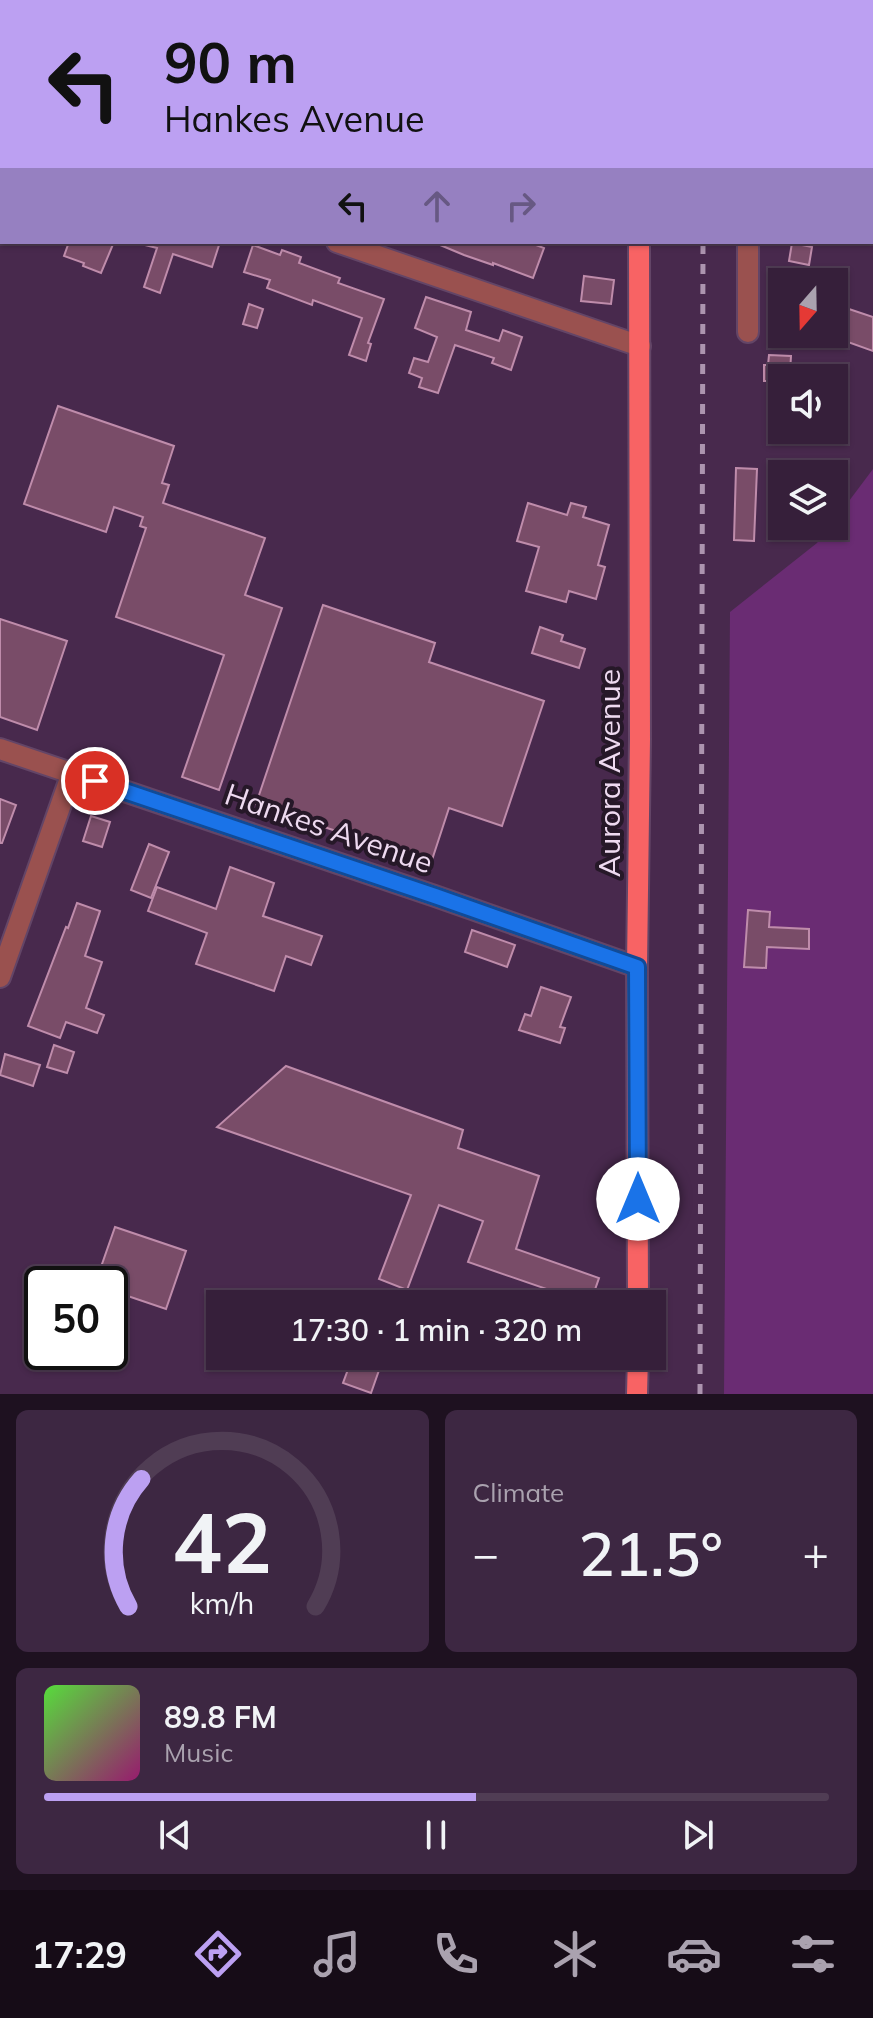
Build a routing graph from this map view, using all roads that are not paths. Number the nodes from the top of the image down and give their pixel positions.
1 (343, 244) edge
2 (639, 244) edge
3 (748, 244) edge
4 (748, 332) dead end
5 (640, 346) junction
6 (0, 749) edge
7 (72, 773) junction
8 (637, 967) junction
9 (0, 977) edge
10 (638, 1290) edge
11 (638, 1370) edge
12 (637, 1394) edge

1 - 5 street
2 - 5 main road, Aurora Avenue
3 - 4 street
5 - 8 main road, Aurora Avenue
6 - 7 street, Hankes Avenue
7 - 8 street, Hankes Avenue
7 - 9 street
8 - 10 main road, Aurora Avenue
11 - 12 main road

